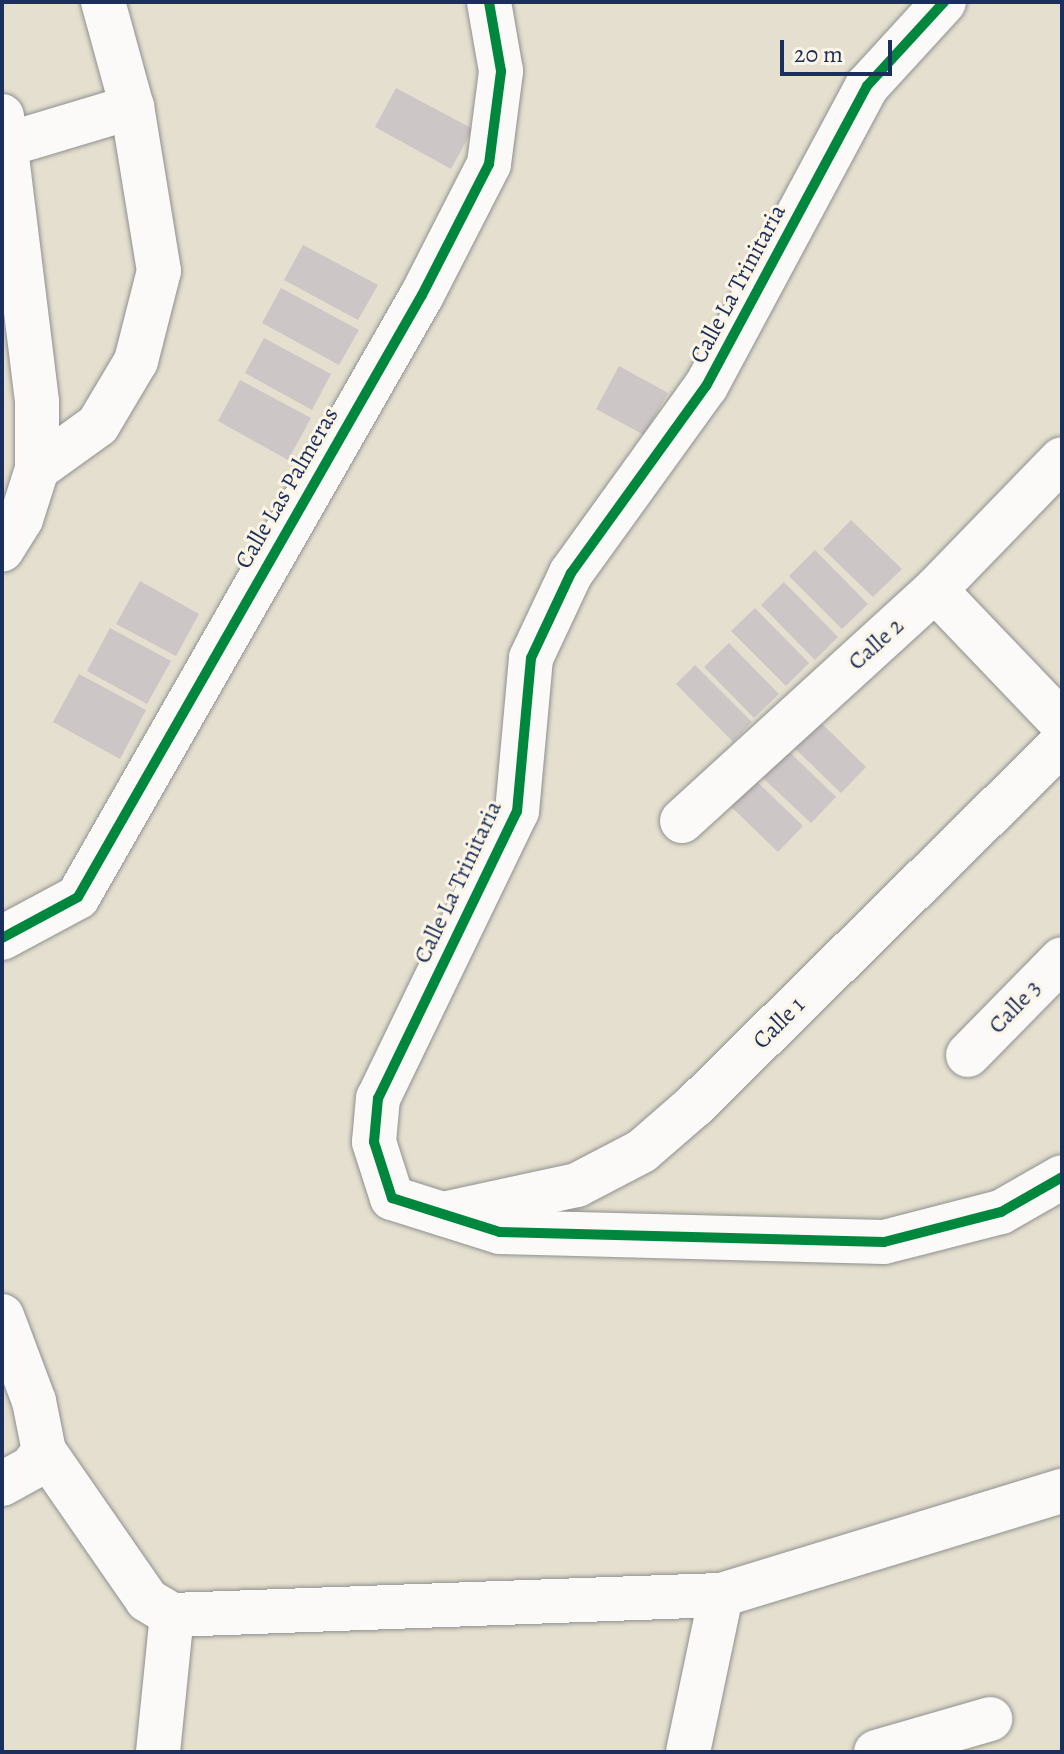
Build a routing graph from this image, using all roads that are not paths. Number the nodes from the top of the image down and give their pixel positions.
1 (103, 2) edge
2 (489, 2) edge
3 (944, 2) edge
4 (132, 107) junction
5 (4, 135) edge
6 (14, 318) edge
7 (1062, 459) edge
8 (37, 469) junction
9 (2, 550) edge
10 (935, 590) junction
11 (1062, 723) edge
12 (1062, 743) edge
13 (682, 821) dead end
14 (2, 938) edge
15 (1062, 959) edge
16 (968, 1055) dead end
17 (1062, 1177) edge
18 (443, 1214) junction
19 (2, 1316) edge
20 (44, 1451) junction
21 (2, 1484) edge
22 (1062, 1491) edge
23 (721, 1595) junction
24 (172, 1615) junction
25 (990, 1719) dead end
26 (158, 1752) edge
27 (688, 1752) edge
28 (876, 1752) edge

1 - 4 street
2 - 14 street, Calle Las Palmeras
3 - 18 street, Calle La Trinitaria
4 - 5 street
4 - 8 street
5 - 6 street
6 - 8 street
7 - 10 street, Calle 2
8 - 9 street
10 - 11 street
10 - 13 street, Calle 2
12 - 18 street, Calle 1
15 - 16 street, Calle 3
17 - 18 street, Calle La Trinitaria
19 - 20 street
20 - 21 street
20 - 24 street
22 - 23 street
23 - 24 street
23 - 27 street
24 - 26 street
25 - 28 street

